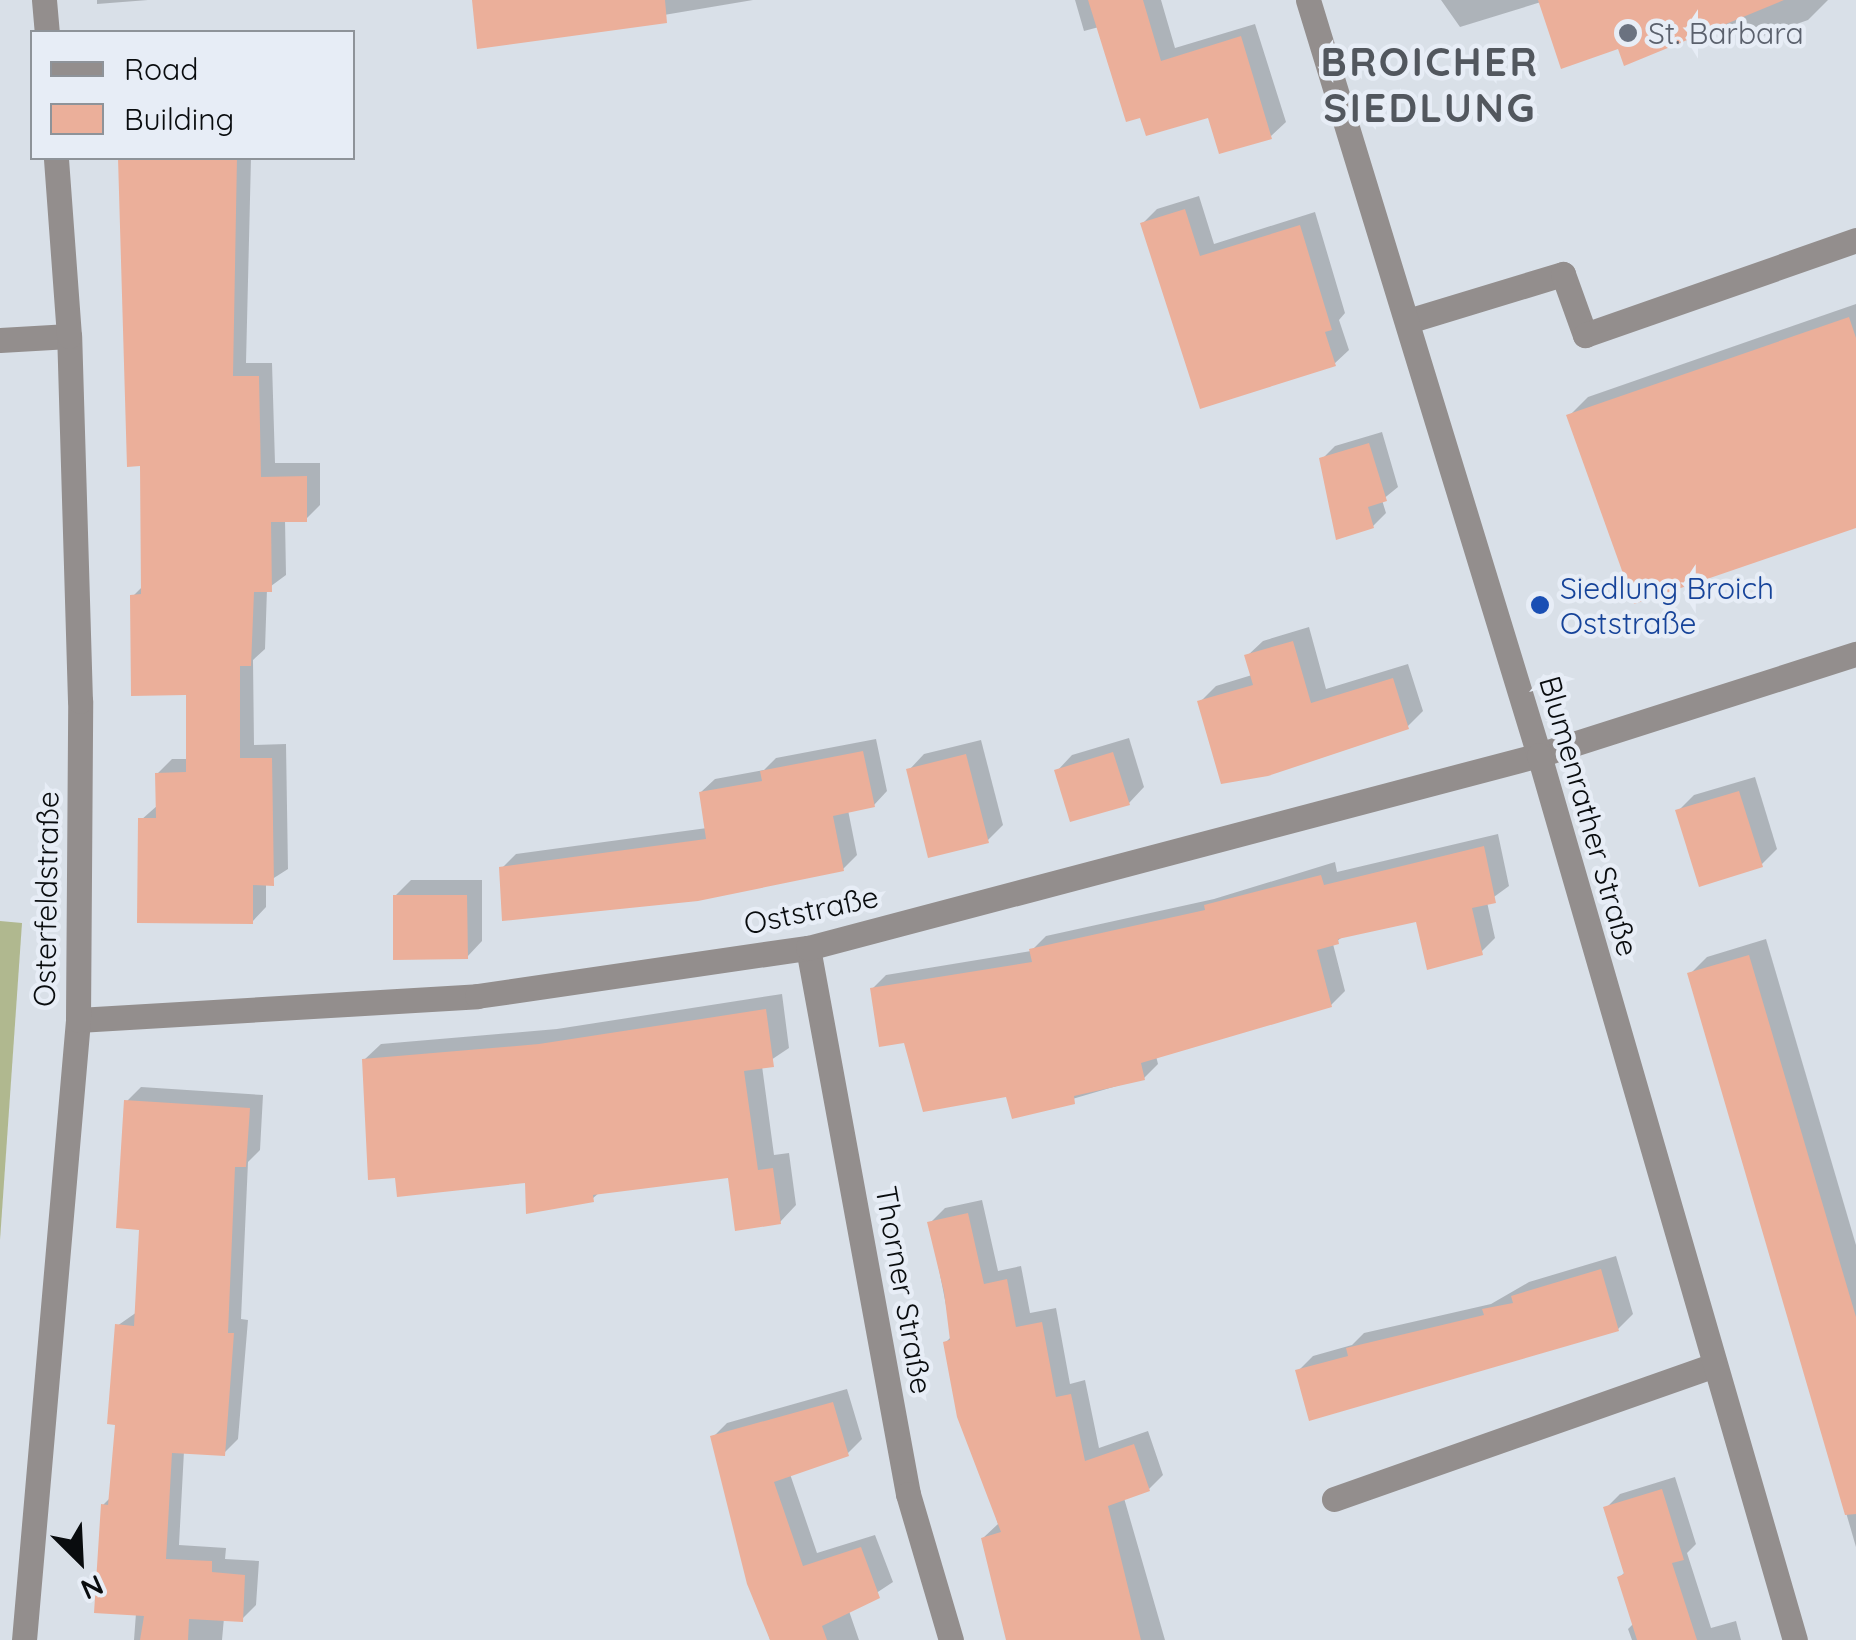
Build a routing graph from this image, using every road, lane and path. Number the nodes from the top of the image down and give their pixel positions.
1 (44, 0) edge
2 (1308, 0) edge
3 (46, 30) edge
4 (56, 160) edge
5 (1856, 240) edge
6 (1408, 322) junction
7 (70, 336) junction
8 (0, 340) edge
9 (1856, 654) edge
10 (1539, 755) junction
11 (808, 948) junction
12 (78, 1020) junction
13 (1714, 1366) junction
14 (1334, 1499) dead end
15 (24, 1640) edge
16 (951, 1640) edge
17 (1795, 1640) edge

1 - 3 street
2 - 6 street, Blumenrather Straße
4 - 7 street, Osterfeldstraße
5 - 6 street
6 - 10 street, Blumenrather Straße
7 - 8 street
7 - 12 street, Osterfeldstraße
9 - 10 street, Oststraße
10 - 11 street, Oststraße
10 - 13 street, Blumenrather Straße
11 - 12 street, Oststraße
11 - 16 street, Thorner Straße
12 - 15 street, Osterfeldstraße
13 - 14 street
13 - 17 street, Blumenrather Straße

